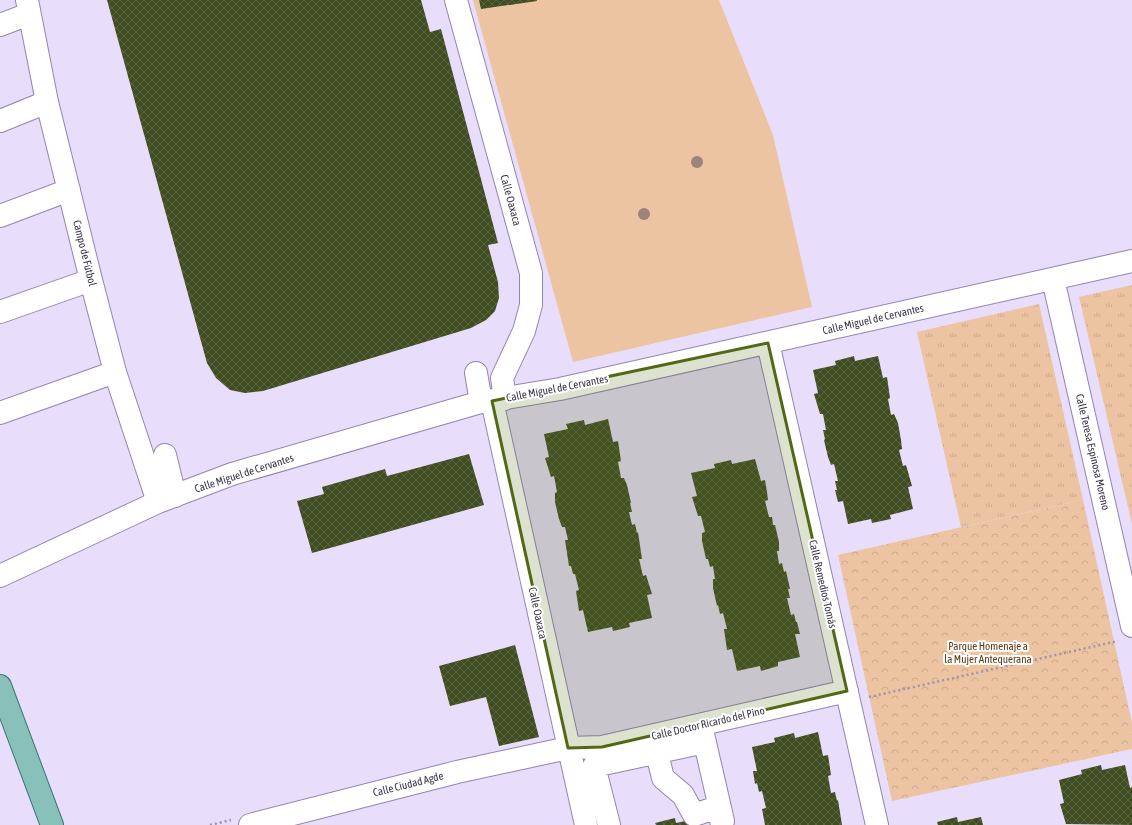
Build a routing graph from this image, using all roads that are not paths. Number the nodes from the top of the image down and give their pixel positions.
1 (456, 0) edge
2 (28, 7) edge
3 (0, 25) edge
4 (47, 102) junction
5 (0, 120) edge
6 (69, 190) junction
7 (0, 216) edge
8 (1132, 261) edge
9 (1053, 279) junction
10 (91, 280) junction
11 (0, 312) edge
12 (768, 343) junction
13 (115, 372) junction
14 (476, 373) dead end
15 (492, 401) junction
16 (0, 413) edge
17 (165, 455) dead end
18 (166, 499) junction
19 (0, 576) edge
20 (1132, 626) edge
21 (0, 686) edge
22 (847, 690) junction
23 (568, 748) junction
24 (656, 749) junction
25 (52, 825) edge
26 (250, 825) edge
27 (586, 825) edge
28 (609, 825) edge
29 (723, 825) edge
30 (877, 825) edge

1 - 15 street, Calle Oaxaca
2 - 3 street
2 - 4 street, Campo de Fútbol
4 - 5 street
4 - 6 street, Campo de Fútbol
6 - 7 street
6 - 10 street, Campo de Fútbol
8 - 9 street, Calle Miguel de Cervantes
9 - 12 street, Calle Miguel de Cervantes
9 - 20 street, Calle Teresa Espinosa Moreno
10 - 11 street
10 - 13 street, Campo de Fútbol
12 - 15 street, Calle Miguel de Cervantes
12 - 22 street, Calle Remedios Tomás
13 - 16 street
13 - 18 street, Campo de Fútbol
14 - 15 street
15 - 18 street, Calle Miguel de Cervantes
15 - 23 street, Calle Oaxaca
17 - 18 street
18 - 19 street, Calle Miguel de Cervantes
21 - 25 main road
22 - 23 street, Calle Doctor Ricardo del Pino
22 - 30 street, Calle Remedios Tomás
23 - 26 street, Calle Ciudad Agde
23 - 27 street, Calle Oaxaca
24 - 28 street
24 - 29 street
24 - 29 street

